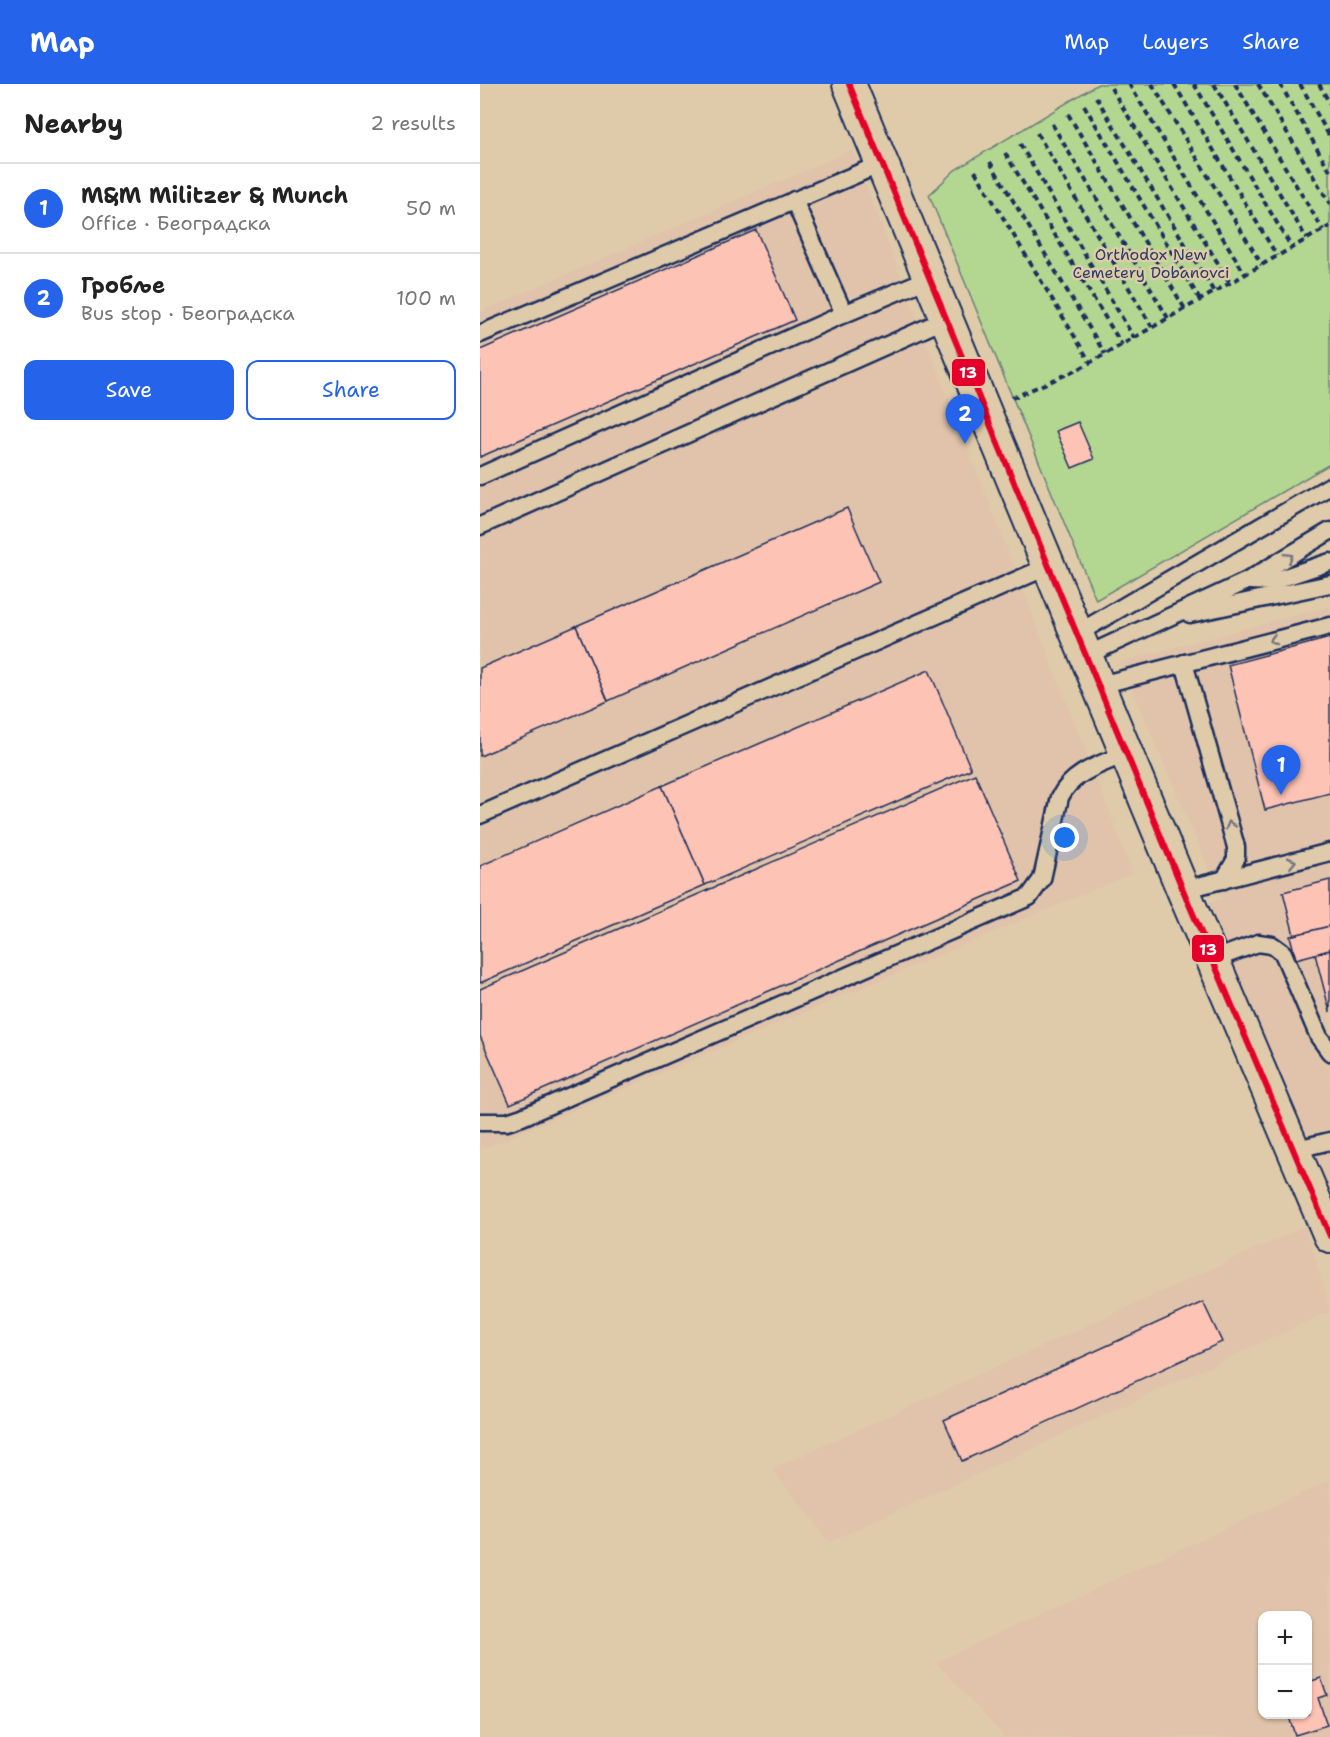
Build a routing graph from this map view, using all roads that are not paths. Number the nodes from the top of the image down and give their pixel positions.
1 (849, 84) edge
2 (883, 163) junction
3 (794, 200) junction
4 (930, 278) junction
5 (844, 314) junction
6 (946, 319) junction
7 (480, 334) edge
8 (480, 476) edge
9 (1330, 486) edge
10 (480, 526) edge
11 (1330, 531) edge
12 (1330, 562) edge
13 (1049, 566) junction
14 (1247, 580) junction
15 (1330, 584) edge
16 (1164, 619) junction
17 (1330, 626) edge
18 (1082, 644) junction
19 (1184, 663) junction
20 (1100, 685) junction
21 (1128, 753) junction
22 (480, 815) edge
23 (1330, 852) edge
24 (1224, 879) junction
25 (1183, 890) junction
26 (1212, 960) junction
27 (1330, 1052) edge
28 (480, 1122) edge
29 (1330, 1141) edge
30 (1293, 1150) junction
31 (1330, 1236) edge

1 - 2 street
2 - 3 lane
2 - 4 street
3 - 5 lane
3 - 7 lane
4 - 5 lane
4 - 6 street
5 - 8 lane
6 - 10 lane
6 - 13 street
9 - 18 lane
14 -> 11 lane
12 - 14 lane
13 - 18 street
13 - 22 lane
14 - 16 lane
15 - 16 lane
16 - 18 lane
17 -> 19 lane
18 - 20 street
19 - 20 lane
24 -> 19 lane
20 - 21 street
21 - 25 street
21 - 28 lane
24 -> 23 lane
24 - 25 lane
25 - 26 street
26 - 27 lane
26 - 30 street
29 - 30 lane
30 - 31 street

